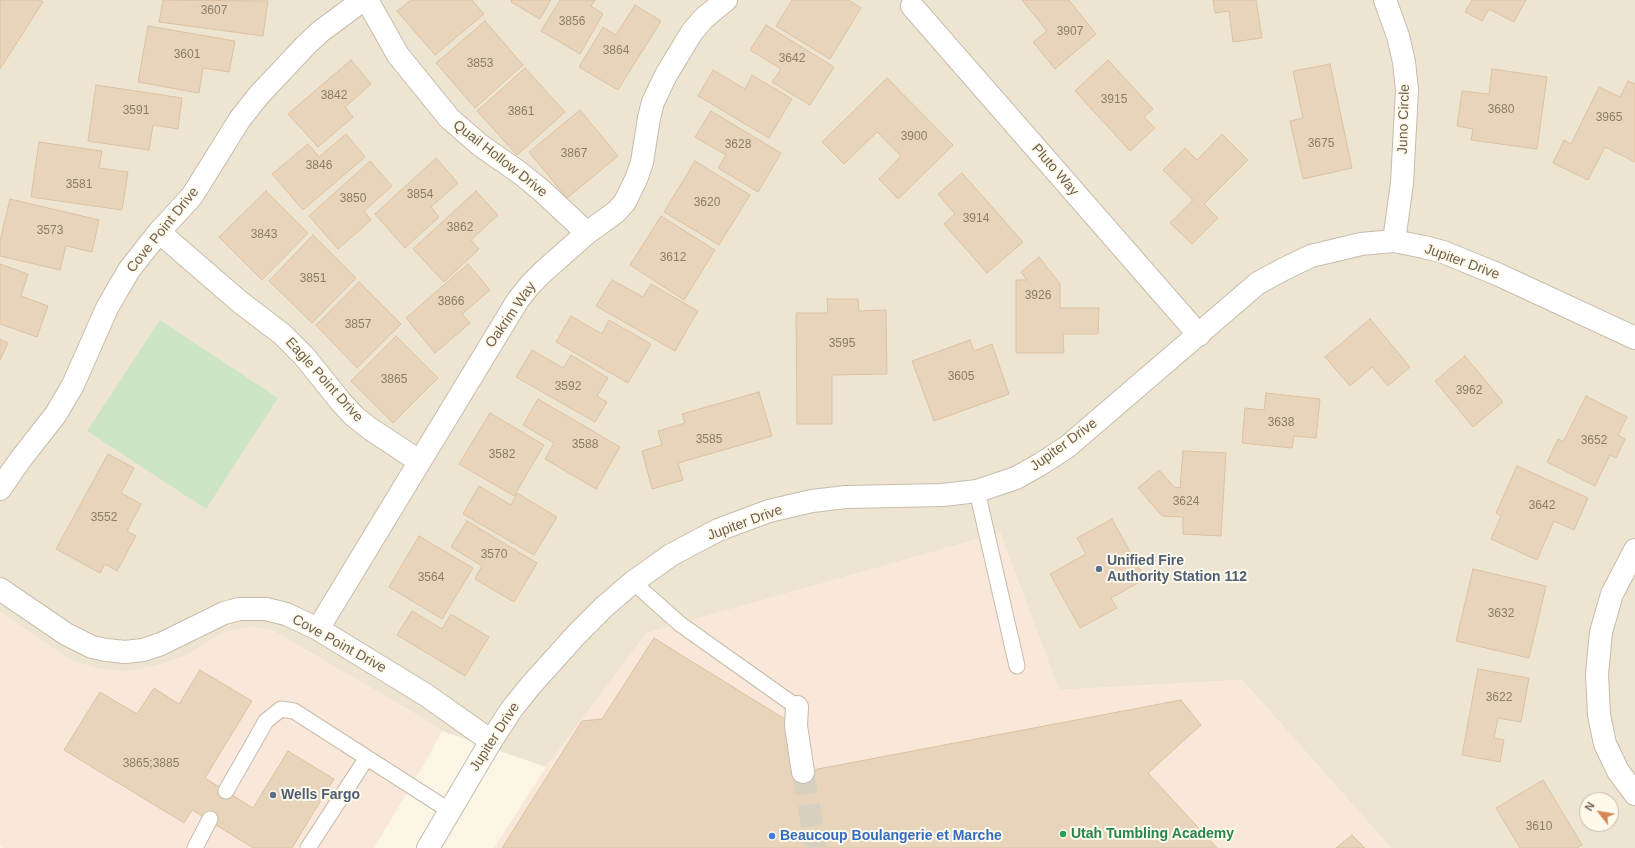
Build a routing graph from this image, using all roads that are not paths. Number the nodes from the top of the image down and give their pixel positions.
1 (363, 0) edge
2 (368, 0) edge
3 (1385, 0) edge
4 (719, 2) edge
5 (912, 6) dead end
6 (160, 232) junction
7 (587, 233) junction
8 (1394, 241) junction
9 (1199, 334) junction
10 (1635, 338) edge
11 (419, 461) junction
12 (0, 489) edge
13 (977, 491) junction
14 (1635, 550) edge
15 (633, 582) junction
16 (0, 589) edge
17 (318, 629) junction
18 (1017, 666) dead end
19 (798, 707) joint
20 (491, 741) junction
21 (366, 759) junction
22 (803, 772) tunnel mouth
23 (226, 791) dead end
24 (1635, 794) edge
25 (450, 811) junction
26 (210, 819) dead end
27 (195, 848) edge
28 (308, 848) edge
29 (428, 848) edge

1 - 6 street, Cove Point Drive
2 - 7 street, Quail Hollow Drive
3 - 8 street, Juno Circle
4 - 7 street, Oakrim Way
5 - 9 street, Pluto Way
6 - 11 street, Eagle Point Drive
6 - 12 street, Cove Point Drive
7 - 11 street, Oakrim Way
8 - 9 street, Jupiter Drive
8 - 10 street, Jupiter Drive
9 - 13 street, Jupiter Drive
11 - 17 street, Oakrim Way
13 - 15 street, Jupiter Drive
13 - 18 lane
14 - 24 street
15 - 19 lane
15 - 20 street, Jupiter Drive
16 - 17 street, Cove Point Drive
17 - 20 street, Cove Point Drive
19 - 22 street
20 - 25 street, Jupiter Drive
21 - 23 lane
21 - 25 lane
21 - 28 lane
25 - 29 street, Jupiter Drive
26 - 27 lane

